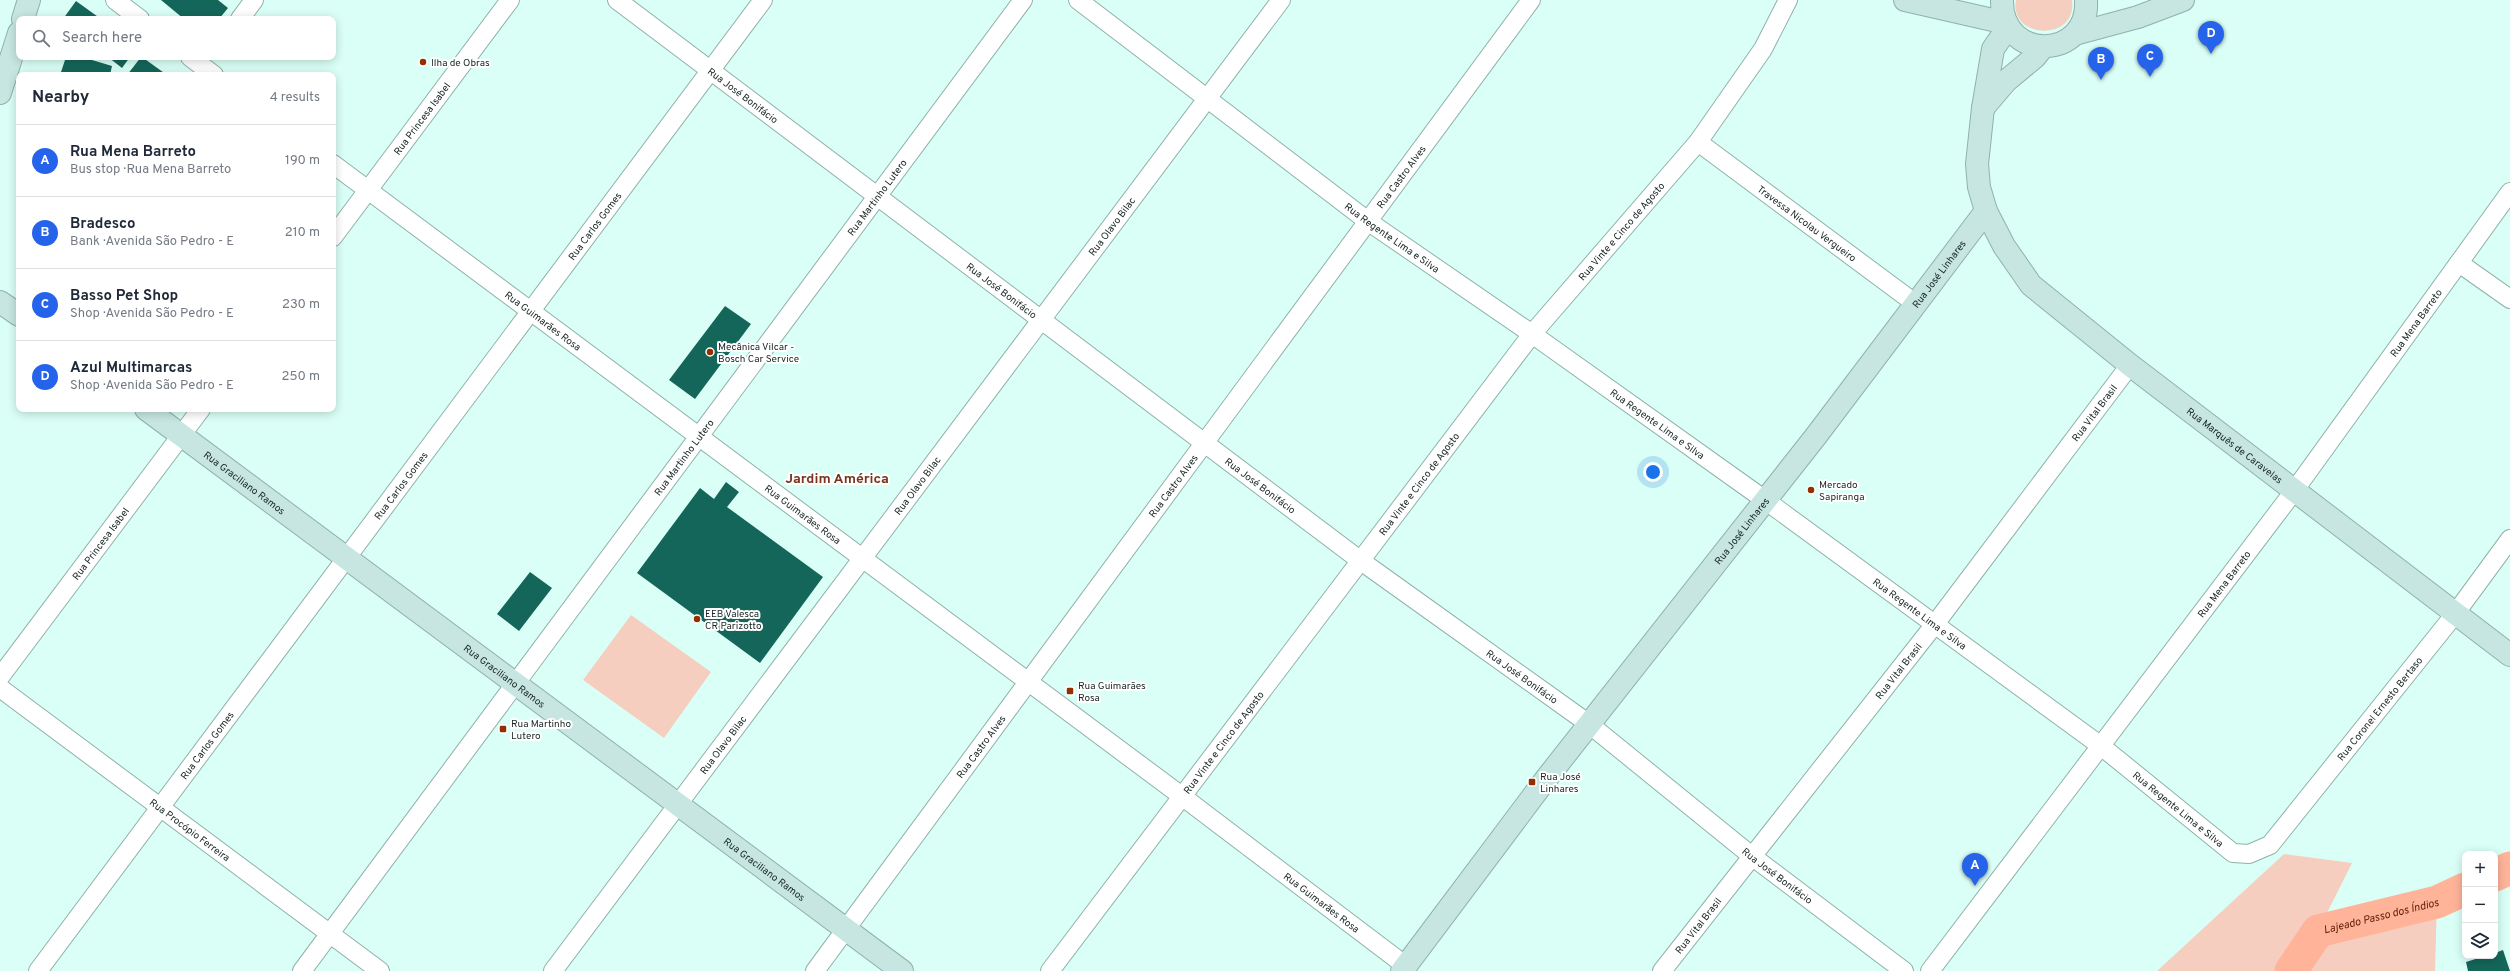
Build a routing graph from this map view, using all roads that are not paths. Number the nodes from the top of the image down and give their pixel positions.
1 (29, 0) edge
2 (115, 0) edge
3 (254, 0) edge
4 (510, 0) edge
5 (617, 0) edge
6 (763, 0) edge
7 (1023, 0) edge
8 (1078, 0) edge
9 (1281, 0) edge
10 (1531, 0) edge
11 (1788, 0) edge
12 (1906, 0) edge
13 (2002, 0) edge
14 (2086, 0) edge
15 (2183, 0) edge
16 (24, 16) edge
17 (136, 16) edge
18 (242, 16) edge
19 (2007, 25) junction
20 (2075, 34) junction
21 (16, 42) edge
22 (2042, 47) junction
23 (710, 71) junction
24 (0, 93) edge
25 (1207, 97) junction
26 (1983, 108) junction
27 (1698, 142) junction
28 (336, 166) edge
29 (369, 190) junction
30 (2510, 192) edge
31 (878, 197) junction
32 (1986, 211) junction
33 (1369, 222) junction
34 (336, 233) edge
35 (2459, 263) junction
36 (2510, 299) edge
37 (0, 302) edge
38 (1916, 304) junction
39 (530, 311) junction
40 (16, 313) edge
41 (1042, 320) junction
42 (1532, 334) junction
43 (2130, 365) junction
44 (150, 412) edge
45 (199, 412) edge
46 (181, 435) junction
47 (700, 437) junction
48 (1205, 444) junction
49 (2294, 491) junction
50 (1765, 500) junction
51 (2510, 539) edge
52 (346, 558) junction
53 (863, 559) junction
54 (1360, 562) junction
55 (2455, 614) junction
56 (1935, 624) junction
57 (2510, 655) edge
58 (0, 677) edge
59 (1030, 682) junction
60 (516, 684) junction
61 (0, 688) edge
62 (1589, 724) junction
63 (2101, 746) junction
64 (1183, 797) junction
65 (678, 804) junction
66 (160, 807) junction
67 (2233, 853) joint
68 (1753, 857) junction
69 (848, 930) junction
70 (330, 934) junction
71 (1404, 969) edge
72 (38, 971) edge
73 (302, 971) edge
74 (380, 971) edge
75 (553, 971) edge
76 (816, 971) edge
77 (902, 971) edge
78 (1050, 971) edge
79 (1662, 971) edge
80 (1904, 971) edge
81 (1930, 971) edge

1 - 16 street
2 - 17 street
3 - 18 street
4 - 29 street, Rua Princesa Isabel
5 - 23 street, Rua José Bonifácio
6 - 23 street, Rua Carlos Gomes
7 - 31 street, Rua Martinho Lutero
8 - 25 street, Rua Regente Lima e Silva
9 - 25 street, Rua Olavo Bilac
10 - 33 street, Rua Castro Alves
11 - 27 street, Rua Vinte e Cinco de Agosto
12 - 19 street
13 - 19 street
14 - 20 street
15 - 20 street
19 - 22 street
19 - 26 street
20 - 22 street
21 - 24 street
22 - 26 street
23 - 31 street, Rua José Bonifácio
23 - 39 street, Rua Carlos Gomes
25 - 33 street, Rua Regente Lima e Silva
25 - 41 street, Rua Olavo Bilac
26 - 32 street
27 - 38 street, Travessa Nicolau Vergueiro
27 - 42 street, Rua Vinte e Cinco de Agosto
28 - 29 street, Rua Guimarães Rosa
29 - 34 street, Rua Princesa Isabel
29 - 39 street, Rua Guimarães Rosa
30 - 35 street, Rua Mena Barreto
31 - 41 street, Rua José Bonifácio
31 - 47 street, Rua Martinho Lutero
32 - 38 street, Rua José Linhares
32 - 43 street, Rua Marquês de Caravelas
33 - 42 street, Rua Regente Lima e Silva
33 - 48 street, Rua Castro Alves
35 - 36 street
35 - 49 street, Rua Mena Barreto
37 - 40 street
38 - 50 street, Rua José Linhares
39 - 47 street, Rua Guimarães Rosa
39 - 52 street, Rua Carlos Gomes
41 - 48 street, Rua José Bonifácio
41 - 53 street, Rua Olavo Bilac
42 - 50 street, Rua Regente Lima e Silva
42 - 54 street, Rua Vinte e Cinco de Agosto
43 - 49 street, Rua Marquês de Caravelas
43 - 56 street, Rua Vital Brasil
44 - 46 street, Rua Graciliano Ramos
45 - 46 street, Rua Princesa Isabel
46 - 52 street, Rua Graciliano Ramos
46 - 58 street, Rua Princesa Isabel
47 - 53 street, Rua Guimarães Rosa
47 - 60 street, Rua Martinho Lutero
48 - 54 street, Rua José Bonifácio
48 - 59 street, Rua Castro Alves
49 - 55 street, Rua Marquês de Caravelas
49 - 63 street, Rua Mena Barreto
50 - 56 street, Rua Regente Lima e Silva
50 - 62 street, Rua José Linhares
51 - 55 street, Rua Coronel Ernesto Bertaso
52 - 60 street, Rua Graciliano Ramos
52 - 66 street, Rua Carlos Gomes
53 - 59 street, Rua Guimarães Rosa
53 - 65 street, Rua Olavo Bilac
54 - 62 street, Rua José Bonifácio
54 - 64 street, Rua Vinte e Cinco de Agosto
55 - 57 street, Rua Marquês de Caravelas
55 - 67 street, Rua Coronel Ernesto Bertaso
56 - 63 street, Rua Regente Lima e Silva
56 - 68 street, Rua Vital Brasil
59 - 64 street, Rua Guimarães Rosa
59 - 69 street, Rua Castro Alves
60 - 65 street, Rua Graciliano Ramos
60 - 70 street, Rua Martinho Lutero
61 - 66 street, Rua Procópio Ferreira
62 - 68 street, Rua José Bonifácio
62 - 71 street, Rua José Linhares
63 - 67 street, Rua Regente Lima e Silva
63 - 81 street, Rua Mena Barreto
64 - 71 street, Rua Guimarães Rosa
64 - 78 street, Rua Vinte e Cinco de Agosto
65 - 69 street, Rua Graciliano Ramos
65 - 75 street, Rua Olavo Bilac
66 - 70 street, Rua Procópio Ferreira
66 - 72 street, Rua Carlos Gomes
68 - 79 street, Rua Vital Brasil
68 - 80 street, Rua José Bonifácio
69 - 76 street, Rua Castro Alves
69 - 77 street, Rua Graciliano Ramos
70 - 73 street, Rua Martinho Lutero
70 - 74 street, Rua Procópio Ferreira

